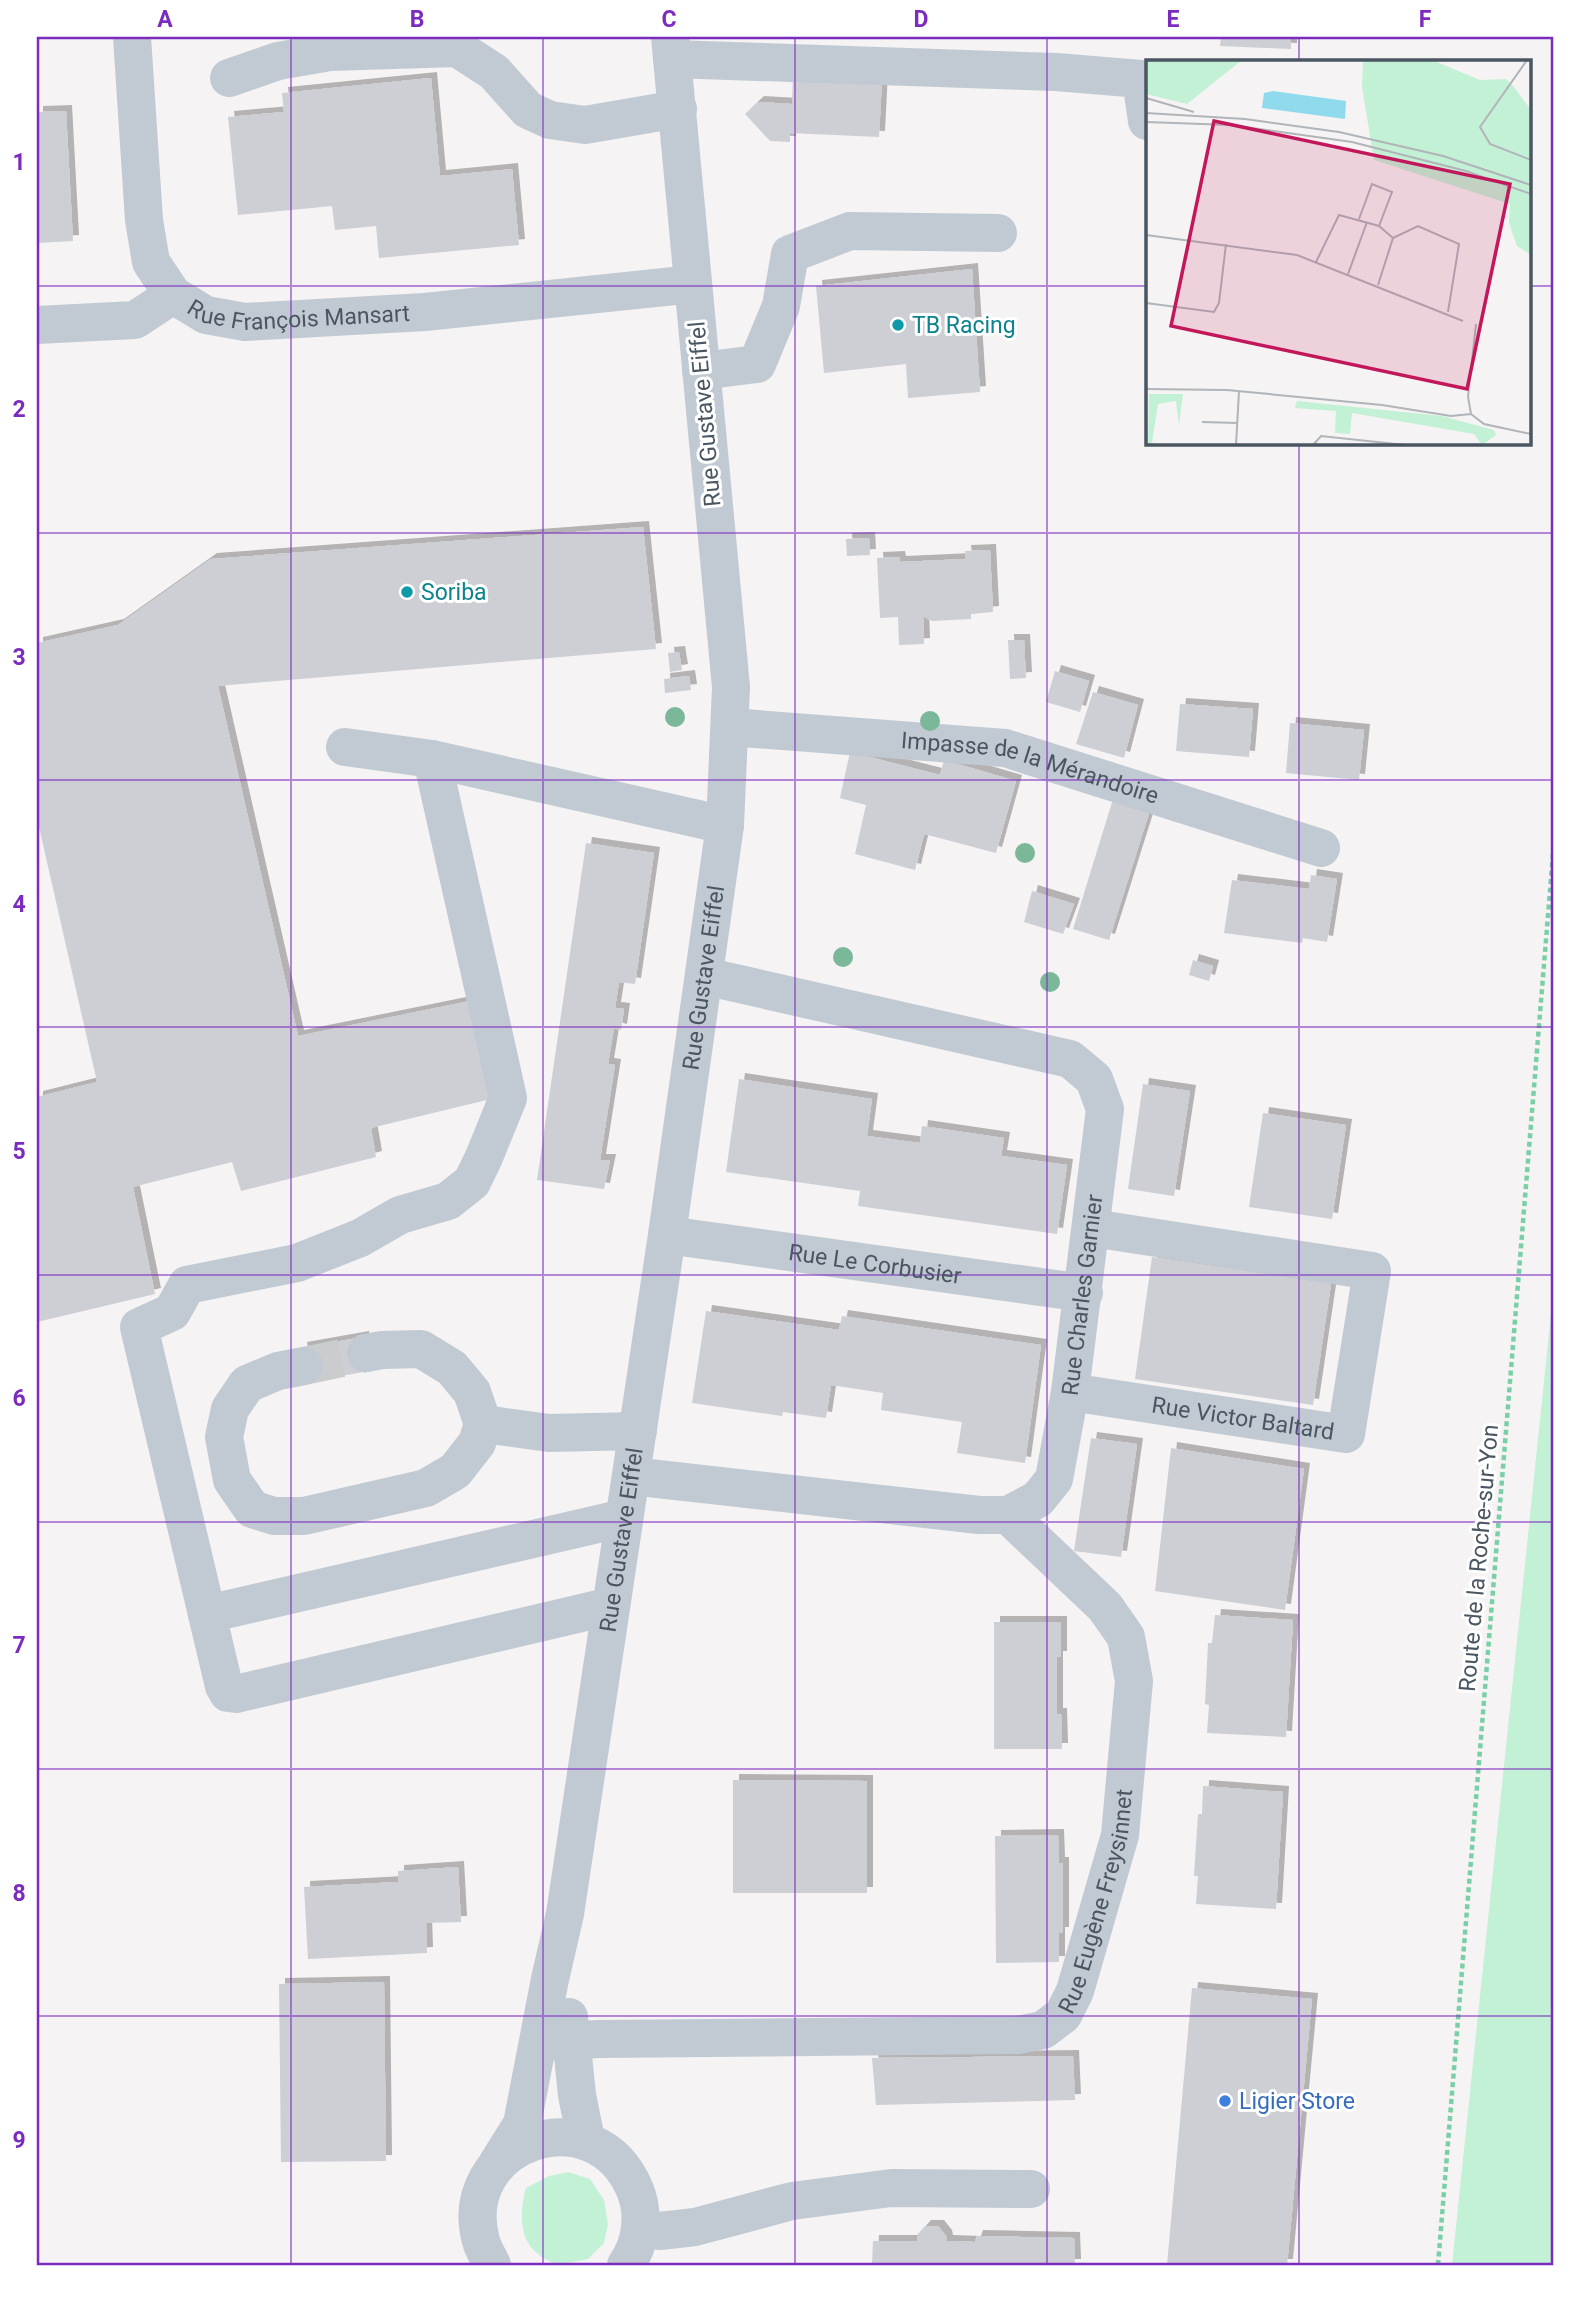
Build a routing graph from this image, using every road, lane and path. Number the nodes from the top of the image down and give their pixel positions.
1 (132, 37) edge
2 (671, 48) edge
3 (229, 78) dead end
4 (678, 109) junction
5 (1146, 114) edge
6 (998, 233) dead end
7 (693, 284) junction
8 (173, 295) junction
9 (37, 325) edge
10 (702, 371) junction
11 (730, 727) junction
12 (345, 747) dead end
13 (432, 759) junction
14 (725, 825) junction
15 (1321, 848) dead end
16 (1553, 854) edge
17 (704, 976) junction
18 (1092, 1228) junction
19 (667, 1235) junction
20 (1084, 1293) junction
21 (366, 1353) tunnel mouth
22 (304, 1366) tunnel mouth
23 (1070, 1392) junction
24 (482, 1424) junction
25 (638, 1431) junction
26 (631, 1476) junction
27 (1008, 1515) junction
28 (624, 1518) junction
29 (611, 1606) junction
30 (207, 1614) junction
31 (555, 2041) junction
32 (586, 2140) junction
33 (498, 2164) junction
34 (1031, 2189) dead end
35 (641, 2228) junction
36 (492, 2265) edge
37 (626, 2265) edge
38 (1438, 2265) edge

1 - 8 street, Rue François Mansart
2 - 4 street, Rue Gustave Eiffel
2 - 5 street
3 - 4 street
4 - 7 street, Rue Gustave Eiffel
6 - 10 street
7 - 8 street, Rue François Mansart
7 - 10 street, Rue Gustave Eiffel
8 - 9 street
10 - 11 street, Rue Gustave Eiffel
11 - 14 street, Rue Gustave Eiffel
11 - 15 street, Impasse de la Mérandoire
12 - 13 street
13 - 14 street
13 - 30 street
14 - 17 street, Rue Gustave Eiffel
16 - 38 path, Route de la Roche-sur-Yon
17 - 18 street, Rue Charles Garnier
17 - 19 street, Rue Gustave Eiffel
18 - 20 street, Rue Charles Garnier
18 - 23 street, Rue Victor Baltard
19 - 20 street, Rue Le Corbusier
19 - 25 street, Rue Gustave Eiffel
20 - 23 street, Rue Charles Garnier
21 - 24 street
22 - 24 street
23 - 27 street, Rue Charles Garnier
24 - 25 street
25 - 26 street, Rue Gustave Eiffel
26 - 27 street
26 - 28 street, Rue Gustave Eiffel
27 - 31 street, Rue Eugène Freysinnet
28 - 29 street, Rue Gustave Eiffel
28 - 30 street
29 - 30 street
29 - 31 street, Rue Gustave Eiffel
31 - 32 street, Rue Gustave Eiffel
31 - 33 street, Rue Gustave Eiffel
32 - 33 street
32 - 35 street
33 - 36 street, Rue Gustave Eiffel
34 - 35 street
35 - 37 street

